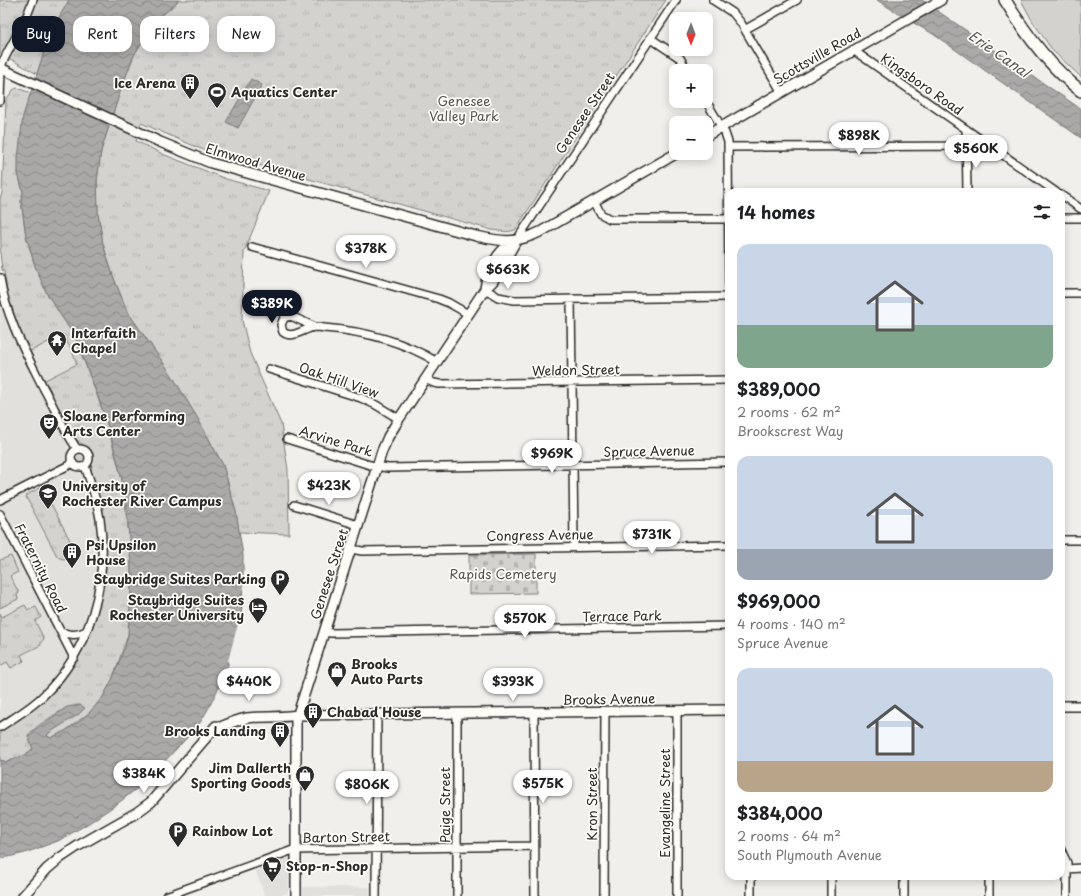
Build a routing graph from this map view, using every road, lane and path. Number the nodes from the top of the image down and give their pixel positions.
1 (33, 0) edge
2 (676, 0) edge
3 (713, 0) edge
4 (797, 0) edge
5 (941, 0) edge
6 (1008, 1) edge
7 (746, 29) junction
8 (650, 38) junction
9 (853, 50) junction
10 (684, 64) edge
11 (0, 67) edge
12 (1081, 84) edge
13 (1081, 91) edge
14 (781, 92) junction
15 (0, 101) edge
16 (710, 108) edge
17 (721, 127) junction
18 (966, 129) junction
19 (713, 132) edge
20 (966, 146) junction
21 (991, 146) junction
22 (728, 147) junction
23 (669, 158) edge
24 (728, 188) edge
25 (967, 188) edge
26 (1050, 188) edge
27 (1065, 198) edge
28 (594, 201) junction
29 (1081, 209) edge
30 (725, 218) edge
31 (1065, 218) edge
32 (1081, 218) edge
33 (516, 241) junction
34 (252, 247) dead end
35 (0, 278) edge
36 (485, 289) junction
37 (1065, 293) edge
38 (1081, 293) edge
39 (725, 297) edge
40 (571, 299) junction
41 (468, 314) junction
42 (314, 327) dead end
43 (437, 362) junction
44 (269, 369) dead end
45 (425, 380) junction
46 (725, 380) edge
47 (572, 382) junction
48 (399, 419) junction
49 (287, 439) dead end
50 (77, 449) junction
51 (725, 462) edge
52 (72, 463) junction
53 (574, 464) junction
54 (85, 466) junction
55 (377, 467) junction
56 (0, 500) edge
57 (294, 505) dead end
58 (0, 514) edge
59 (358, 525) junction
60 (1065, 540) edge
61 (1081, 540) edge
62 (725, 545) edge
63 (574, 546) junction
64 (351, 549) junction
65 (725, 626) edge
66 (86, 631) junction
67 (61, 632) junction
68 (324, 632) junction
69 (74, 658) junction
70 (1065, 706) edge
71 (1081, 706) edge
72 (725, 710) edge
73 (677, 711) junction
74 (605, 712) junction
75 (534, 713) junction
76 (377, 714) junction
77 (457, 714) junction
78 (297, 715) junction
79 (0, 727) edge
80 (534, 846) junction
81 (457, 847) junction
82 (376, 848) junction
83 (296, 850) junction
84 (1065, 857) edge
85 (1081, 868) edge
86 (1068, 869) junction
87 (750, 880) edge
88 (831, 880) edge
89 (904, 880) edge
90 (989, 880) edge
91 (23, 896) edge
92 (166, 896) edge
93 (291, 896) edge
94 (296, 896) edge
95 (376, 896) edge
96 (457, 896) edge
97 (535, 896) edge
98 (604, 896) edge
99 (677, 896) edge
100 (750, 896) edge
101 (831, 896) edge
102 (904, 896) edge
103 (989, 896) edge
104 (1068, 896) edge

1 - 11 street
2 - 8 street, Genesee Street
3 - 7 street
4 - 7 street
5 - 9 main road, Scottsville Road
6 - 12 highway
6 - 13 highway
7 - 14 street
8 - 10 street
8 - 33 street, Genesee Street
9 - 14 main road, Scottsville Road
9 - 18 street, Kingsboro Road
11 - 15 street
11 - 33 main road, Elmwood Avenue
14 - 17 main road, Scottsville Road
16 - 17 street
17 - 19 main road, Scottsville Road
17 - 22 street
18 - 20 street
18 - 21 street, Kingsboro Road
20 - 21 street
20 - 22 street
20 - 25 street
21 - 26 street, Kingsboro Road
22 - 24 street
23 - 28 main road
27 - 29 street
28 - 30 street
28 - 33 main road
31 - 32 street
33 - 36 main road, Genesee Street
34 - 41 street
35 - 50 street
36 - 40 street
36 - 41 main road, Genesee Street
37 - 38 street
39 - 40 street
40 - 47 street
41 - 43 main road, Genesee Street
42 - 43 street
43 - 45 main road, Genesee Street
44 - 48 street, Oak Hill View
45 - 47 street, Weldon Street
45 - 48 main road, Genesee Street
46 - 47 street, Weldon Street
47 - 53 street
48 - 55 main road, Genesee Street
49 - 55 street, Arvine Park
50 - 52 street
50 - 54 street
51 - 53 street, Spruce Avenue
52 - 54 street
52 - 56 street
53 - 55 street, Spruce Avenue
53 - 63 street
54 - 66 street
55 - 59 main road, Genesee Street
57 - 59 street
58 - 67 street, Fraternity Road
59 - 64 main road, Genesee Street
60 - 61 street
62 - 63 street, Congress Avenue
63 - 64 street, Congress Avenue
64 - 68 main road, Genesee Street
65 - 68 street, Terrace Park
66 - 67 street, Fraternity Road
66 - 69 street
67 - 69 street, Fraternity Road
68 - 78 main road, Genesee Street
69 - 79 street
70 - 71 main road
72 - 73 main road, Brooks Avenue
73 - 74 main road, Brooks Avenue
73 - 99 street, Evangeline Street
74 - 75 main road, Brooks Avenue
74 - 98 street, Kron Street
75 - 77 main road, Brooks Avenue
75 - 80 street
76 - 77 main road, Brooks Avenue
76 - 78 main road, Brooks Avenue
76 - 82 street
77 - 81 street, Paige Street
78 - 83 main road, Genesee Street
78 - 91 main road, Brooks Avenue
80 - 81 street, Barton Street
80 - 97 street
81 - 82 street, Barton Street
81 - 96 street, Paige Street
82 - 83 street, Barton Street
82 - 95 street
83 - 92 street, Barton Street
83 - 94 main road, Genesee Street
84 - 86 street
85 - 86 street
86 - 104 street
87 - 100 street
88 - 101 street
89 - 102 street
90 - 103 street
93 - 94 street

